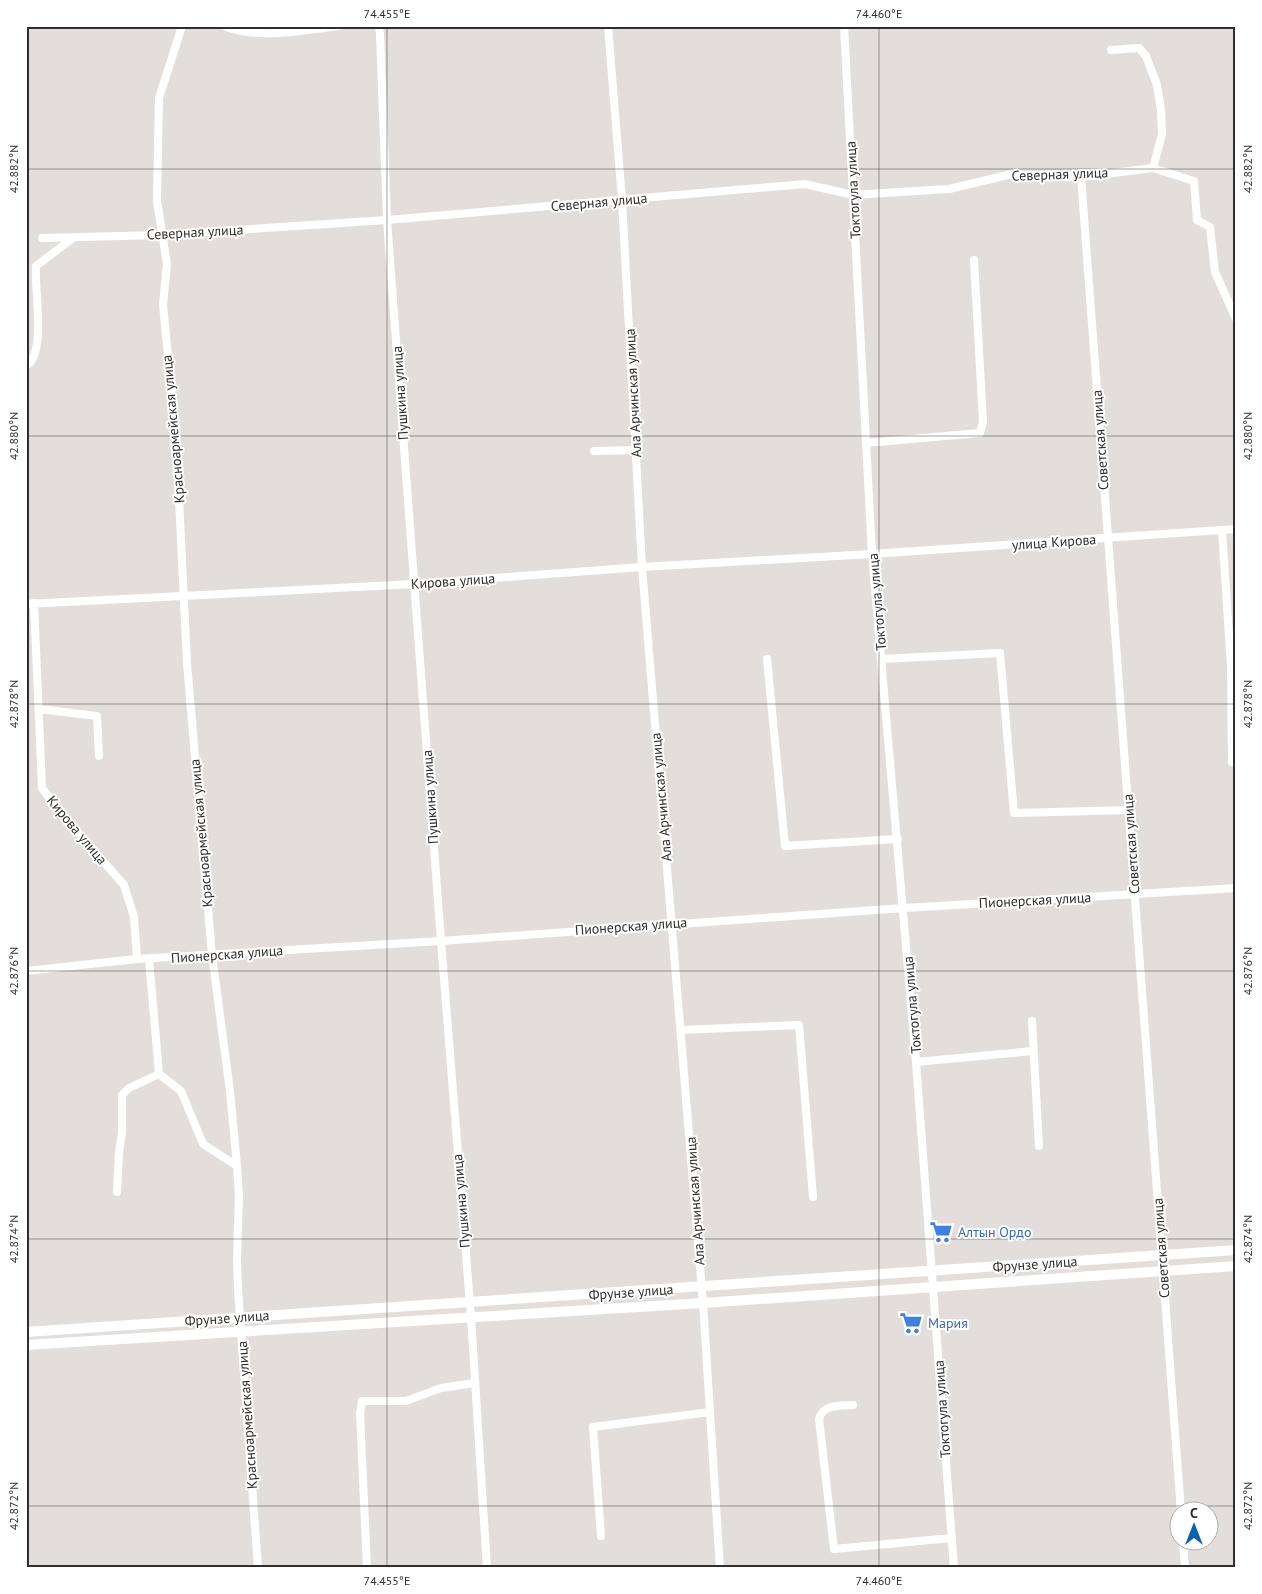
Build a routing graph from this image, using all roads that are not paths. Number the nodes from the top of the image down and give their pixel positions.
1 (182, 26) edge
2 (224, 26) edge
3 (339, 26) edge
4 (379, 26) edge
5 (608, 26) edge
6 (844, 26) edge
7 (1111, 50) dead end
8 (1153, 168) junction
9 (1081, 177) junction
10 (853, 195) junction
11 (622, 200) junction
12 (387, 220) junction
13 (161, 235) junction
14 (74, 237) junction
15 (42, 238) dead end
16 (974, 260) dead end
17 (1236, 318) edge
18 (26, 366) edge
19 (866, 443) junction
20 (636, 450) junction
21 (594, 451) dead end
22 (1236, 529) edge
23 (1222, 530) junction
24 (1107, 538) junction
25 (872, 554) junction
26 (642, 567) junction
27 (414, 584) junction
28 (184, 595) junction
29 (30, 603) edge
30 (767, 659) dead end
31 (882, 659) junction
32 (39, 709) junction
33 (99, 756) dead end
34 (1232, 762) dead end
35 (1128, 810) junction
36 (898, 839) junction
37 (1236, 888) edge
38 (1134, 894) junction
39 (904, 908) junction
40 (672, 923) junction
41 (441, 941) junction
42 (212, 955) junction
43 (148, 959) junction
44 (137, 960) junction
45 (26, 971) edge
46 (1032, 1021) dead end
47 (681, 1030) junction
48 (1034, 1051) junction
49 (916, 1062) junction
50 (159, 1074) junction
51 (1039, 1146) dead end
52 (237, 1166) junction
53 (117, 1192) dead end
54 (813, 1197) dead end
55 (1236, 1250) edge
56 (1161, 1256) junction
57 (1236, 1266) edge
58 (1162, 1271) junction
59 (932, 1272) junction
60 (933, 1286) junction
61 (702, 1287) junction
62 (470, 1302) junction
63 (703, 1303) junction
64 (241, 1317) junction
65 (471, 1317) junction
66 (242, 1331) junction
67 (26, 1332) edge
68 (26, 1344) edge
69 (474, 1383) junction
70 (853, 1405) dead end
71 (710, 1412) junction
72 (1180, 1502) edge
73 (601, 1536) dead end
74 (952, 1538) junction
75 (1184, 1552) edge
76 (258, 1568) edge
77 (367, 1568) edge
78 (487, 1568) edge
79 (720, 1568) edge
80 (954, 1568) edge
81 (1185, 1568) edge

1 - 13 street, Красноармейская улица
2 - 3 street
4 - 12 street, Пушкина улица
5 - 11 street, Ала Арчинская улица
6 - 10 street, Токтогула улица
7 - 8 street
8 - 9 street, Северная улица
8 - 17 street
9 - 10 street, Северная улица
9 - 24 street, Советская улица
10 - 11 street, Северная улица
10 - 19 street, Токтогула улица
11 - 12 street, Северная улица
11 - 20 street, Ала Арчинская улица
12 - 13 street, Северная улица
12 - 27 street, Пушкина улица
13 - 14 street, Северная улица
13 - 28 street, Красноармейская улица
14 - 15 street, Северная улица
14 - 18 street
16 - 19 street
19 - 25 street, Токтогула улица
20 - 21 street
20 - 26 street, Ала Арчинская улица
22 - 23 street, улица Кирова
23 - 24 street, улица Кирова
23 - 34 street
24 - 25 street, улица Кирова
24 - 35 street, Советская улица
25 - 26 street, Кирова улица
25 - 31 street, Токтогула улица
26 - 27 street, Кирова улица
26 - 40 street, Ала Арчинская улица
27 - 28 street, Кирова улица
27 - 41 street, Пушкина улица
28 - 29 street, Кирова улица
28 - 42 street, Красноармейская улица
29 - 32 street, Кирова улица
30 - 36 street
31 - 35 street
31 - 36 street, Токтогула улица
32 - 33 street
32 - 44 street, Кирова улица
35 - 38 street, Советская улица
36 - 39 street, Токтогула улица
37 - 38 street, Пионерская улица
38 - 39 street, Пионерская улица
38 - 56 street, Советская улица
39 - 40 street, Пионерская улица
39 - 49 street, Токтогула улица
40 - 41 street, Пионерская улица
40 - 47 street, Ала Арчинская улица
41 - 42 street, Пионерская улица
41 - 62 street, Пушкина улица
42 - 43 street, Пионерская улица
42 - 52 street, Красноармейская улица
43 - 44 street, Пионерская улица
43 - 50 street
44 - 45 street, Пионерская улица
46 - 48 street
47 - 54 street
47 - 61 street, Ала Арчинская улица
48 - 49 street
48 - 51 street
49 - 59 street, Токтогула улица
50 - 52 street
50 - 53 street
52 - 64 street, Красноармейская улица
55 - 56 main road, Фрунзе улица
56 - 58 street, Советская улица
56 - 59 main road, Фрунзе улица
57 - 58 main road, Фрунзе улица
58 - 60 main road, Фрунзе улица
58 - 72 street, Советская улица
59 - 60 street, Токтогула улица
59 - 61 main road, Фрунзе улица
60 - 63 main road, Фрунзе улица
60 - 74 street, Токтогула улица
61 - 62 main road, Фрунзе улица
61 - 63 street, Ала Арчинская улица
62 - 64 main road, Фрунзе улица
62 - 65 street, Пушкина улица
63 - 65 main road, Фрунзе улица
63 - 71 street, Ала Арчинская улица
64 - 66 street, Красноармейская улица
64 - 67 main road, Фрунзе улица
65 - 66 main road, Фрунзе улица
65 - 69 street, Пушкина улица
66 - 68 main road, Фрунзе улица
66 - 76 street, Красноармейская улица
69 - 77 street
69 - 78 street, Пушкина улица
70 - 74 street
71 - 73 street
71 - 79 street, Ала Арчинская улица
74 - 80 street, Токтогула улица
75 - 81 street

